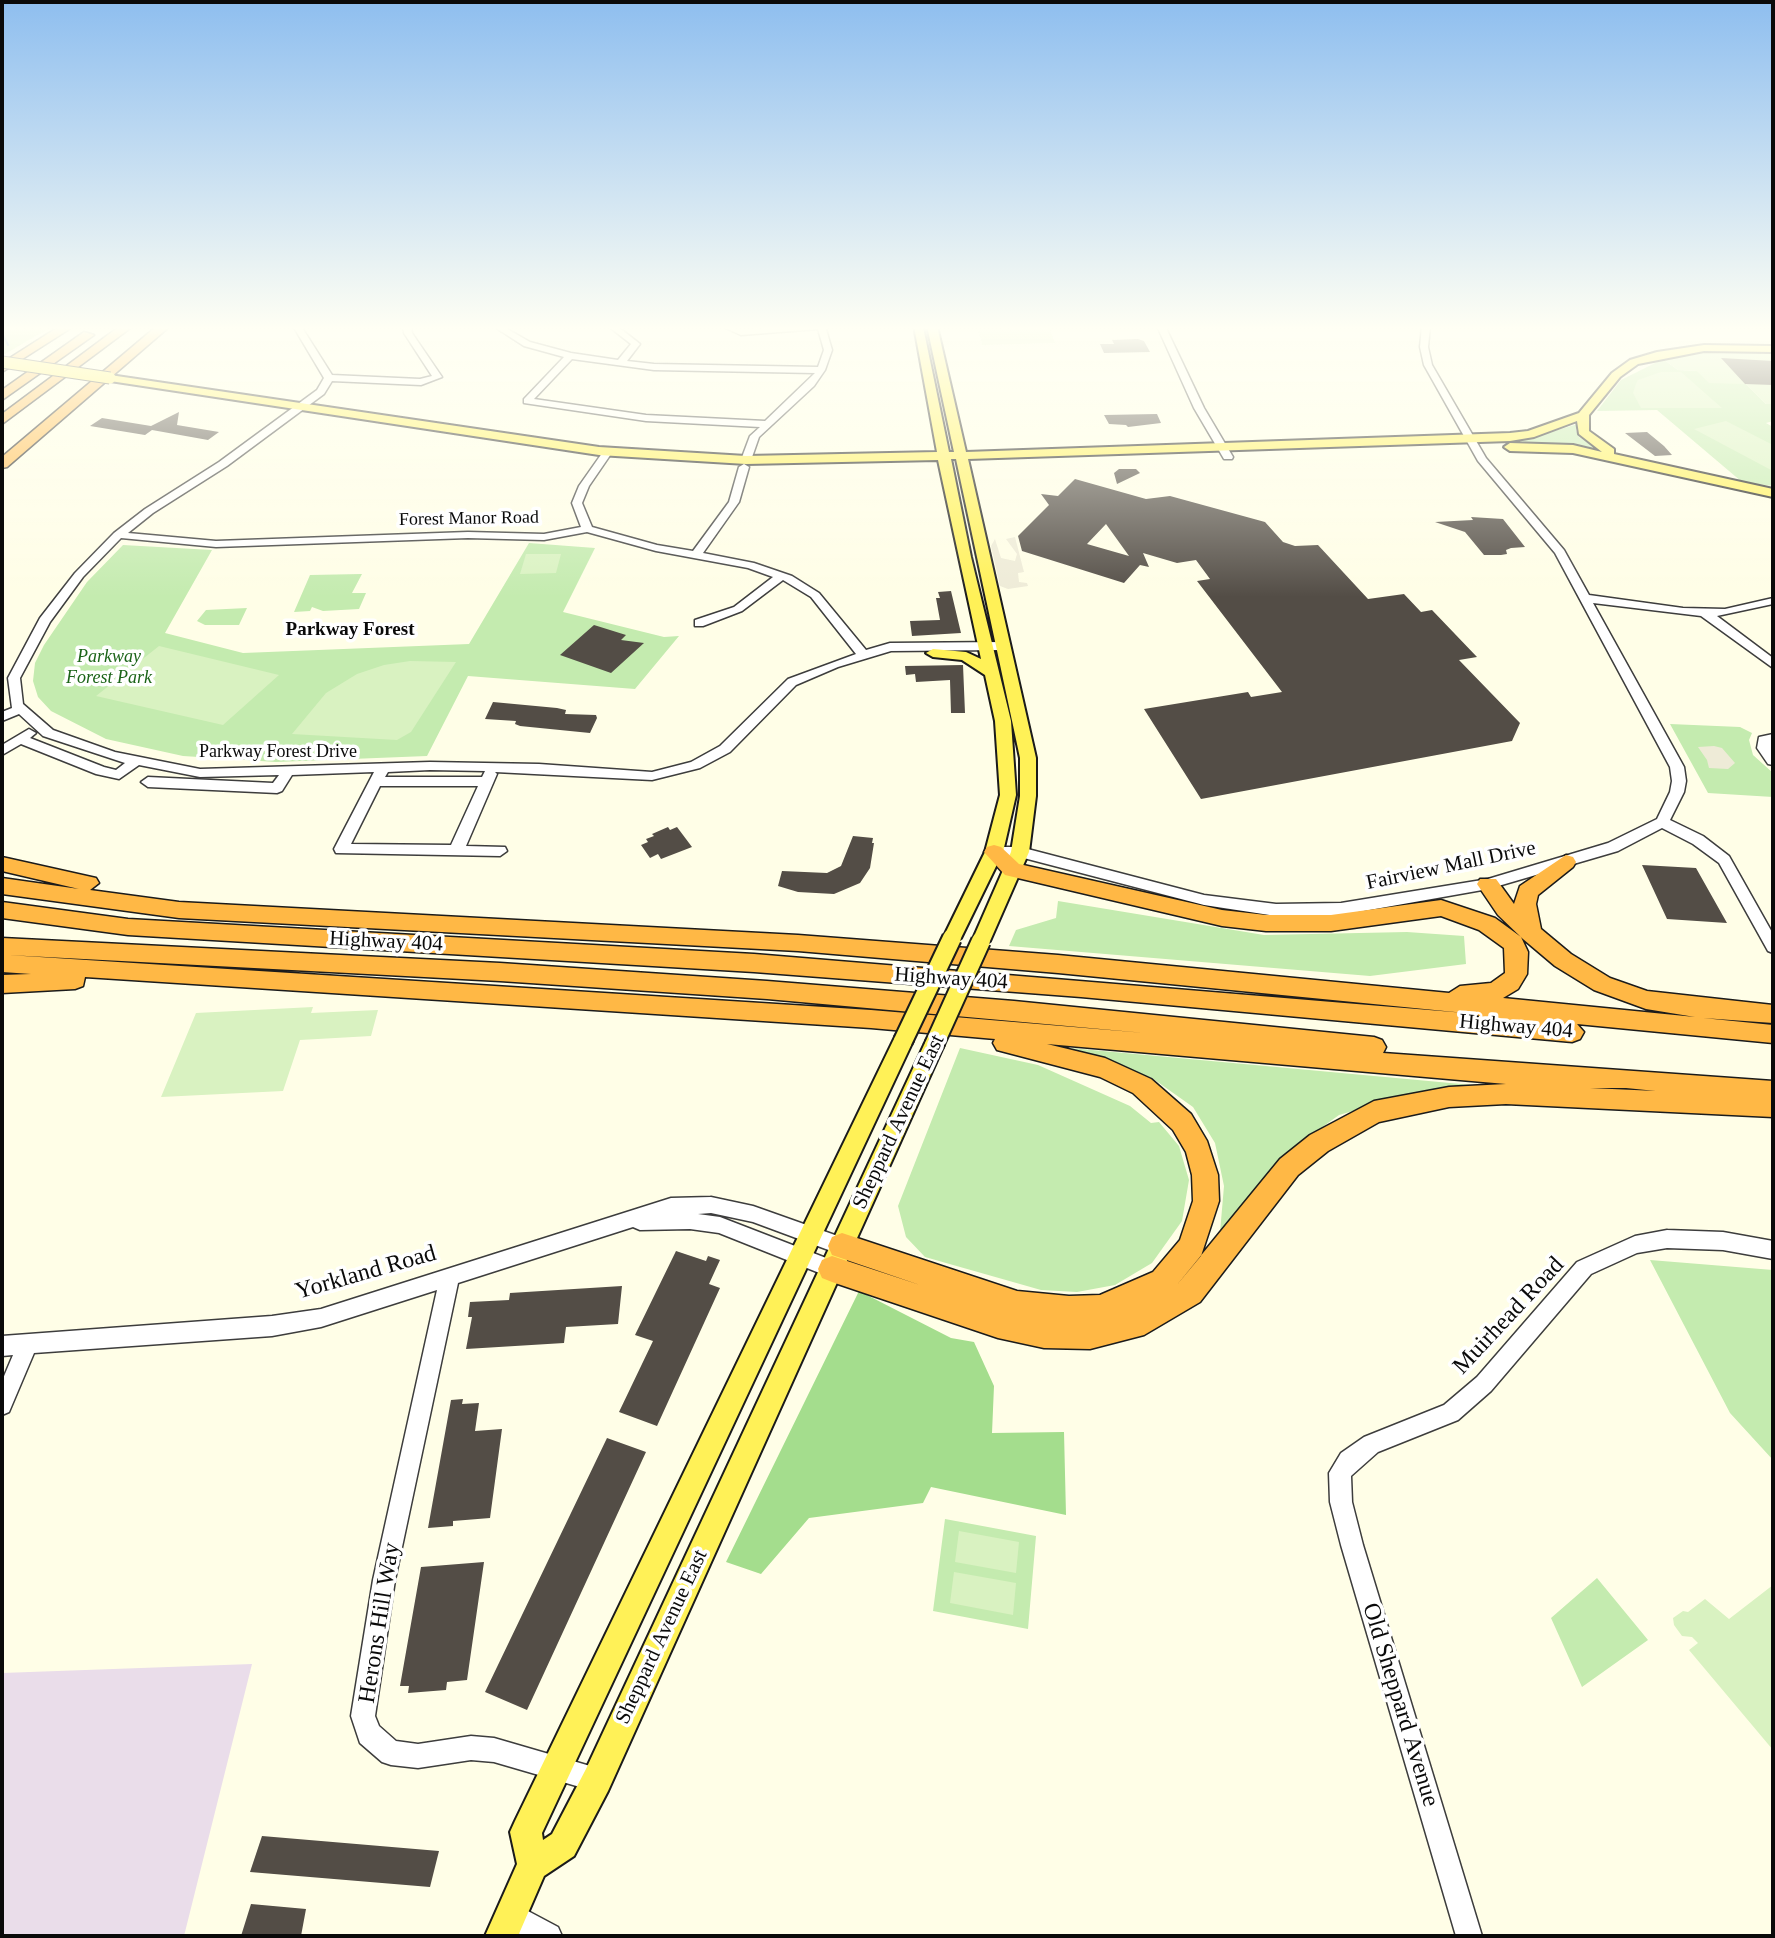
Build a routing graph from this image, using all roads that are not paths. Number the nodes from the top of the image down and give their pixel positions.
1 (37, 416) edge
2 (41, 416) edge
3 (58, 416) edge
4 (286, 416) edge
5 (349, 416) edge
6 (635, 416) edge
7 (775, 416) edge
8 (936, 416) edge
9 (953, 416) edge
10 (1207, 416) edge
11 (1458, 416) edge
12 (1579, 416) edge
13 (1583, 416) edge
14 (766, 424) junction
15 (13, 435) dead end
16 (1475, 446) junction
17 (2, 451) edge
18 (1225, 452) junction
19 (607, 455) junction
20 (1620, 457) junction
21 (945, 460) junction
22 (963, 460) junction
23 (745, 463) junction
24 (2, 464) edge
25 (1773, 493) edge
26 (587, 529) junction
27 (118, 536) junction
28 (697, 554) junction
29 (781, 576) junction
30 (1586, 598) junction
31 (1773, 601) edge
32 (1705, 613) junction
33 (699, 623) dead end
34 (985, 649) junction
35 (1004, 649) junction
36 (933, 653) junction
37 (863, 655) junction
38 (1773, 664) edge
39 (990, 672) junction
40 (20, 709) junction
41 (2, 717) edge
42 (40, 726) junction
43 (1773, 738) edge
44 (20, 739) junction
45 (2, 751) edge
46 (136, 761) junction
47 (1773, 761) edge
48 (164, 767) junction
49 (288, 771) junction
50 (380, 775) junction
51 (490, 775) junction
52 (1661, 822) junction
53 (457, 849) junction
54 (500, 851) dead end
55 (994, 852) junction
56 (1016, 861) junction
57 (1566, 862) junction
58 (2, 864) edge
59 (2, 880) edge
60 (2, 886) edge
61 (1479, 886) junction
62 (60, 894) junction
63 (2, 911) edge
64 (453, 924) junction
65 (2, 925) edge
66 (128, 927) junction
67 (1522, 938) junction
68 (798, 943) junction
69 (2, 946) edge
70 (1773, 947) edge
71 (2, 963) edge
72 (300, 982) junction
73 (2, 984) edge
74 (1773, 1014) edge
75 (871, 1019) junction
76 (1773, 1034) edge
77 (1773, 1049) edge
78 (1626, 1078) junction
79 (1773, 1091) edge
80 (1773, 1107) edge
81 (627, 1222) junction
82 (806, 1245) junction
83 (1773, 1250) edge
84 (837, 1258) junction
85 (450, 1276) junction
86 (27, 1345) junction
87 (2, 1346) edge
88 (2, 1405) edge
89 (1340, 1473) joint
90 (558, 1766) junction
91 (597, 1780) junction
92 (533, 1865) junction
93 (506, 1926) edge
94 (549, 1936) edge
95 (1469, 1936) edge

1 - 15 highway
2 - 17 highway
3 - 24 highway
4 - 27 street
5 - 19 main road
6 - 14 street
7 - 14 street
8 - 21 main road, Sheppard Avenue East
9 - 22 main road, Sheppard Avenue East
10 - 18 street
11 - 16 street
12 - 16 main road
13 - 20 main road
14 - 23 street
16 - 18 main road
16 - 20 main road
16 - 30 street
18 - 22 main road
19 - 23 main road
19 - 26 street
20 - 25 main road
21 - 22 main road
21 - 23 main road
21 - 34 main road, Sheppard Avenue East
22 - 35 main road, Sheppard Avenue East
23 - 28 street
26 - 27 street, Forest Manor Road
26 - 28 street, Forest Manor Road
27 - 40 street
28 - 29 street, Forest Manor Road
29 - 33 street
29 - 37 street, Forest Manor Road
30 - 32 street
30 - 52 street
31 - 32 street
32 - 38 street
34 - 35 street
34 - 36 street
34 - 37 street
34 - 39 main road, Sheppard Avenue East
35 - 56 main road, Sheppard Avenue East
36 - 37 street
36 - 39 main road
37 - 51 street
39 - 55 main road, Sheppard Avenue East
40 - 41 street
40 - 42 street, Parkway Forest Drive
42 - 44 street
42 - 46 street, Parkway Forest Drive
43 - 47 street
44 - 45 street
44 - 46 street
46 - 48 street, Parkway Forest Drive
48 - 49 street, Parkway Forest Drive
48 - 49 street
49 - 50 street, Parkway Forest Drive
50 - 51 street, Parkway Forest Drive
50 - 53 street
51 - 53 street
52 - 57 street, Fairview Mall Drive
52 - 70 street
53 - 54 street
55 - 56 highway
55 - 82 main road, Sheppard Avenue East, bridge
56 - 61 street, Fairview Mall Drive
56 - 67 highway
56 - 84 main road, Sheppard Avenue East, bridge
57 - 61 street, Fairview Mall Drive
57 - 67 highway
58 - 64 highway
59 - 62 highway
60 - 62 highway
61 - 67 highway
62 - 64 highway
63 - 66 highway
64 - 68 highway
65 - 66 highway
66 - 77 highway, Highway 404
67 - 68 highway
67 - 74 highway
68 - 76 highway
69 - 78 highway, Highway 404
71 - 72 highway, Highway 404
72 - 73 highway
72 - 75 highway, Highway 404
75 - 78 highway, Highway 404
75 - 84 highway
78 - 79 highway, Highway 404
80 - 84 highway
81 - 82 street
81 - 82 street
81 - 85 street, Yorkland Road
82 - 84 street
82 - 90 main road, Sheppard Avenue East
83 - 89 street, Muirhead Road
84 - 91 main road, Sheppard Avenue East
85 - 86 street, Yorkland Road
85 - 90 street, Herons Hill Way
86 - 87 street, Yorkland Road
86 - 88 street
89 - 95 street, Old Sheppard Avenue
90 - 91 street, Herons Hill Way
90 - 92 main road, Sheppard Avenue East
91 - 92 main road, Sheppard Avenue East
92 - 93 main road
93 - 94 street

